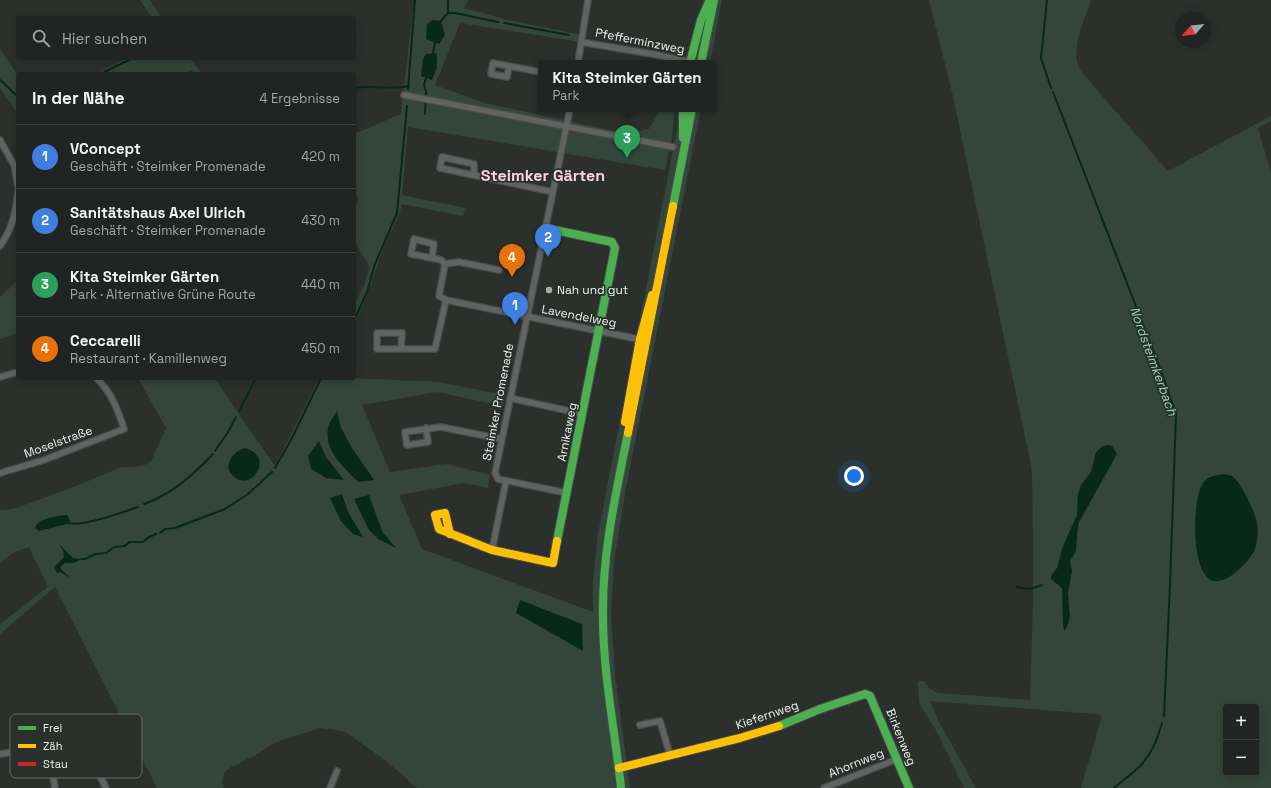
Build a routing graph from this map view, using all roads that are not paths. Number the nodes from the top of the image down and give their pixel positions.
1 (588, 0) edge
2 (710, 0) edge
3 (714, 0) edge
4 (581, 42) junction
5 (578, 60) edge
6 (679, 60) edge
7 (693, 60) edge
8 (702, 60) edge
9 (509, 66) dead end
10 (538, 71) edge
11 (404, 95) dead end
12 (570, 112) edge
13 (683, 112) edge
14 (691, 112) edge
15 (567, 127) junction
16 (0, 140) edge
17 (673, 147) dead end
18 (681, 165) junction
19 (474, 176) junction
20 (16, 177) edge
21 (553, 192) junction
22 (16, 207) edge
23 (545, 228) junction
24 (0, 246) edge
25 (432, 258) junction
26 (445, 264) junction
27 (500, 270) dead end
28 (446, 300) junction
29 (527, 317) junction
30 (599, 330) junction
31 (643, 340) junction
32 (401, 349) dead end
33 (16, 373) edge
34 (0, 377) edge
35 (98, 380) edge
36 (510, 398) junction
37 (583, 414) junction
38 (426, 428) junction
39 (501, 439) junction
40 (0, 473) edge
41 (506, 481) junction
42 (567, 493) junction
43 (450, 534) dead end
44 (492, 550) junction
45 (870, 696) joint
46 (640, 725) dead end
47 (10, 752) edge
48 (0, 754) edge
49 (670, 755) junction
50 (897, 759) junction
51 (619, 768) junction
52 (337, 771) dead end
53 (54, 778) edge
54 (101, 778) edge
55 (56, 788) edge
56 (106, 788) edge
57 (330, 788) edge
58 (621, 788) edge
59 (824, 788) edge
60 (908, 788) edge

1 - 4 street
2 - 7 street
3 - 8 street
4 - 5 street
4 - 6 street, Pfefferminzweg
9 - 10 street
11 - 15 street
12 - 15 street, Steimker Promenade
13 - 18 street
14 - 18 street
15 - 17 street
15 - 21 street, Steimker Promenade
16 - 20 street
18 - 31 street
19 - 19 street
19 - 21 street
21 - 23 street, Steimker Promenade
22 - 24 street
23 - 29 street, Steimker Promenade
23 - 30 street, Arnikaweg
25 - 25 street
25 - 26 street
26 - 27 street
26 - 28 street, Lavendelweg
28 - 29 street, Lavendelweg
28 - 32 street
29 - 30 street, Lavendelweg
29 - 36 street, Steimker Promenade
30 - 31 street, Lavendelweg
30 - 37 street, Arnikaweg
31 - 51 street
33 - 34 street
35 - 40 street, Moselstraße
36 - 37 street
36 - 39 street, Steimker Promenade
37 - 42 street, Arnikaweg
38 - 38 street
38 - 39 street
39 - 41 street, Steimker Promenade
41 - 42 street
41 - 44 street
42 - 44 street, Arnikaweg
43 - 44 street
45 - 49 street, Kiefernweg
45 - 50 street, Birkenweg
46 - 49 street
47 - 48 street
49 - 51 street, Kiefernweg
50 - 59 street, Ahornweg
50 - 60 street, Birkenweg
51 - 58 street
52 - 57 street
53 - 55 street
54 - 56 street

